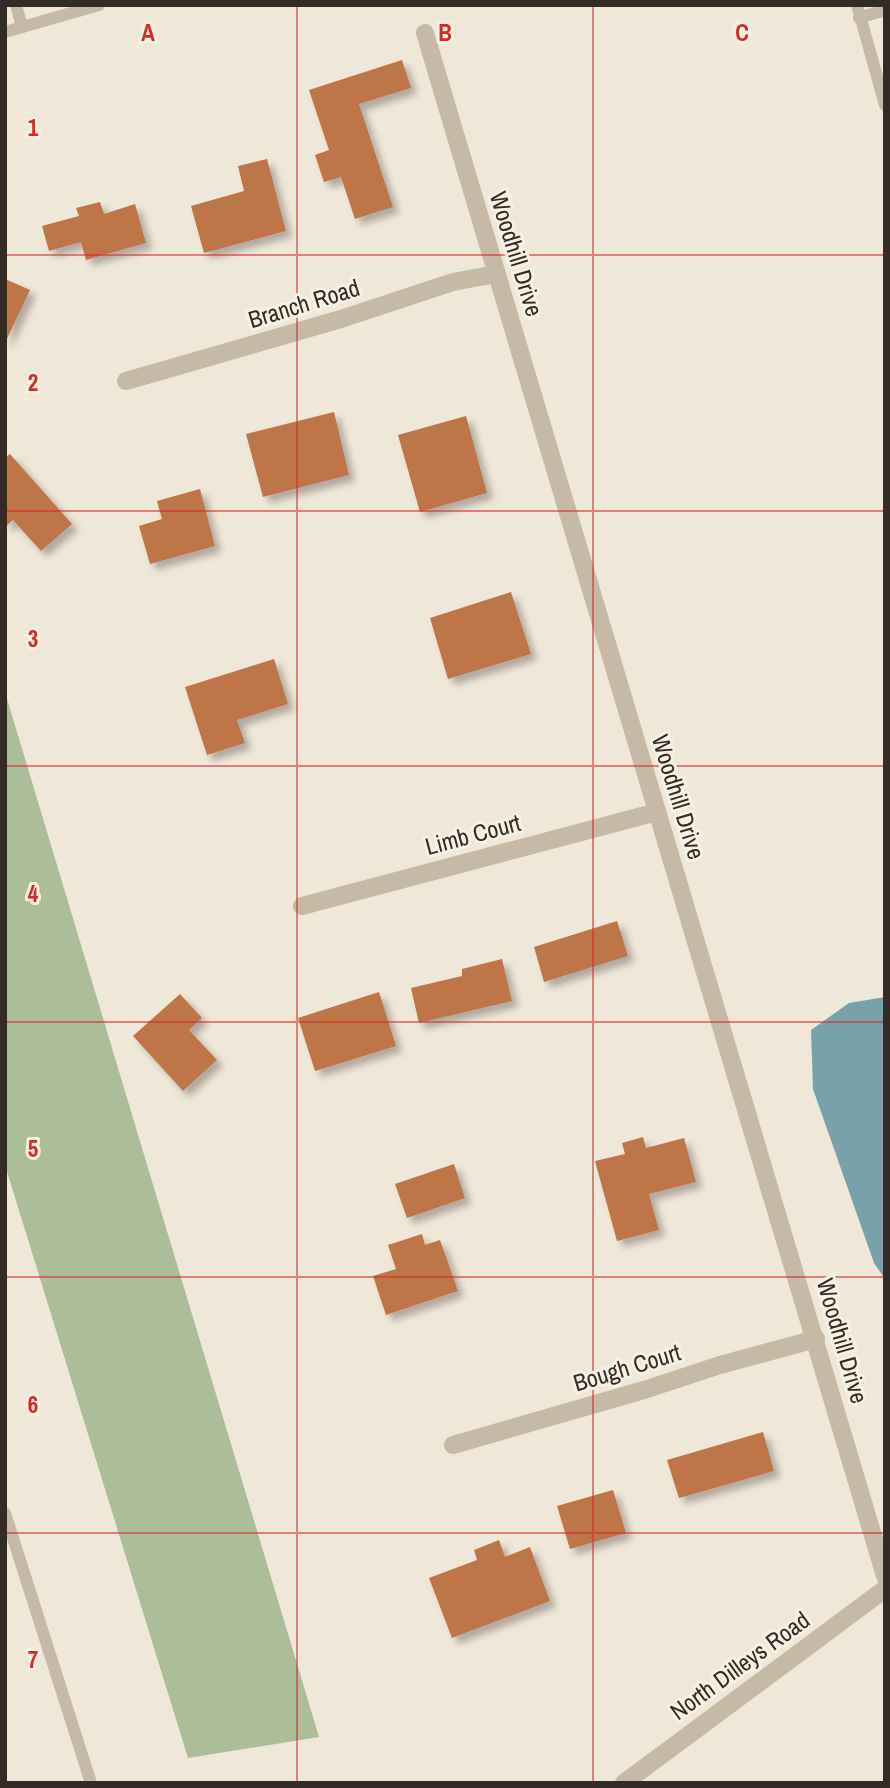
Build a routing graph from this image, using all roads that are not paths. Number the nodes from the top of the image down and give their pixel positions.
1 (16, 5) edge
2 (99, 5) edge
3 (885, 10) edge
4 (858, 12) edge
5 (22, 27) junction
6 (5, 32) edge
7 (425, 33) dead end
8 (885, 105) edge
9 (496, 274) junction
10 (126, 381) dead end
11 (657, 812) junction
12 (302, 906) dead end
13 (816, 1339) junction
14 (453, 1445) dead end
15 (5, 1513) edge
16 (885, 1576) edge
17 (885, 1590) edge
18 (91, 1783) edge
19 (624, 1783) edge

1 - 5 lane
2 - 5 lane
3 - 4 lane
4 - 8 lane
5 - 6 lane
7 - 9 street, Woodhill Drive
9 - 10 street, Branch Road
9 - 11 street, Woodhill Drive
11 - 12 street, Limb Court
11 - 13 street, Woodhill Drive
13 - 14 street, Bough Court
13 - 16 street, Woodhill Drive
15 - 18 lane
17 - 19 street, North Dilleys Road

